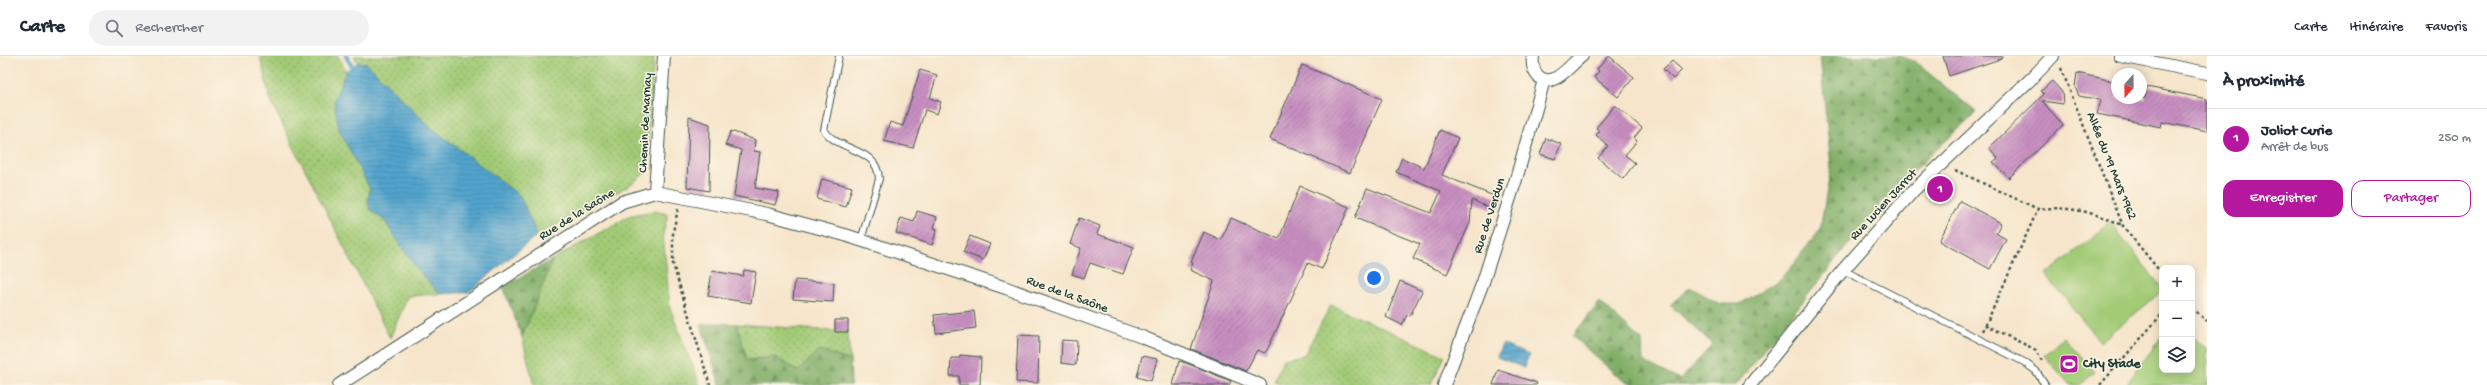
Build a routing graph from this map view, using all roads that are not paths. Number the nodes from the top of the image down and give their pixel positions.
1 (664, 56) edge
2 (839, 56) edge
3 (1532, 56) edge
4 (1582, 56) edge
5 (2120, 56) edge
6 (2056, 60) edge
7 (2207, 73) edge
8 (1544, 80) junction
9 (656, 192) junction
10 (860, 240) junction
11 (1843, 270) junction
12 (1253, 384) edge
13 (339, 385) edge
14 (1444, 385) edge
15 (1750, 385) edge
16 (2045, 385) edge

1 - 9 street, Chemin de Marnay
2 - 10 lane
3 - 8 street
4 - 8 street
5 - 7 street
6 - 11 street, Rue Lucien Jarrot
8 - 14 street, Rue de Verdun
9 - 10 street, Rue de la Saône
9 - 13 street, Rue de la Saône
10 - 12 street, Rue de la Saône
11 - 15 street, Rue Lucien Jarrot
11 - 16 lane

